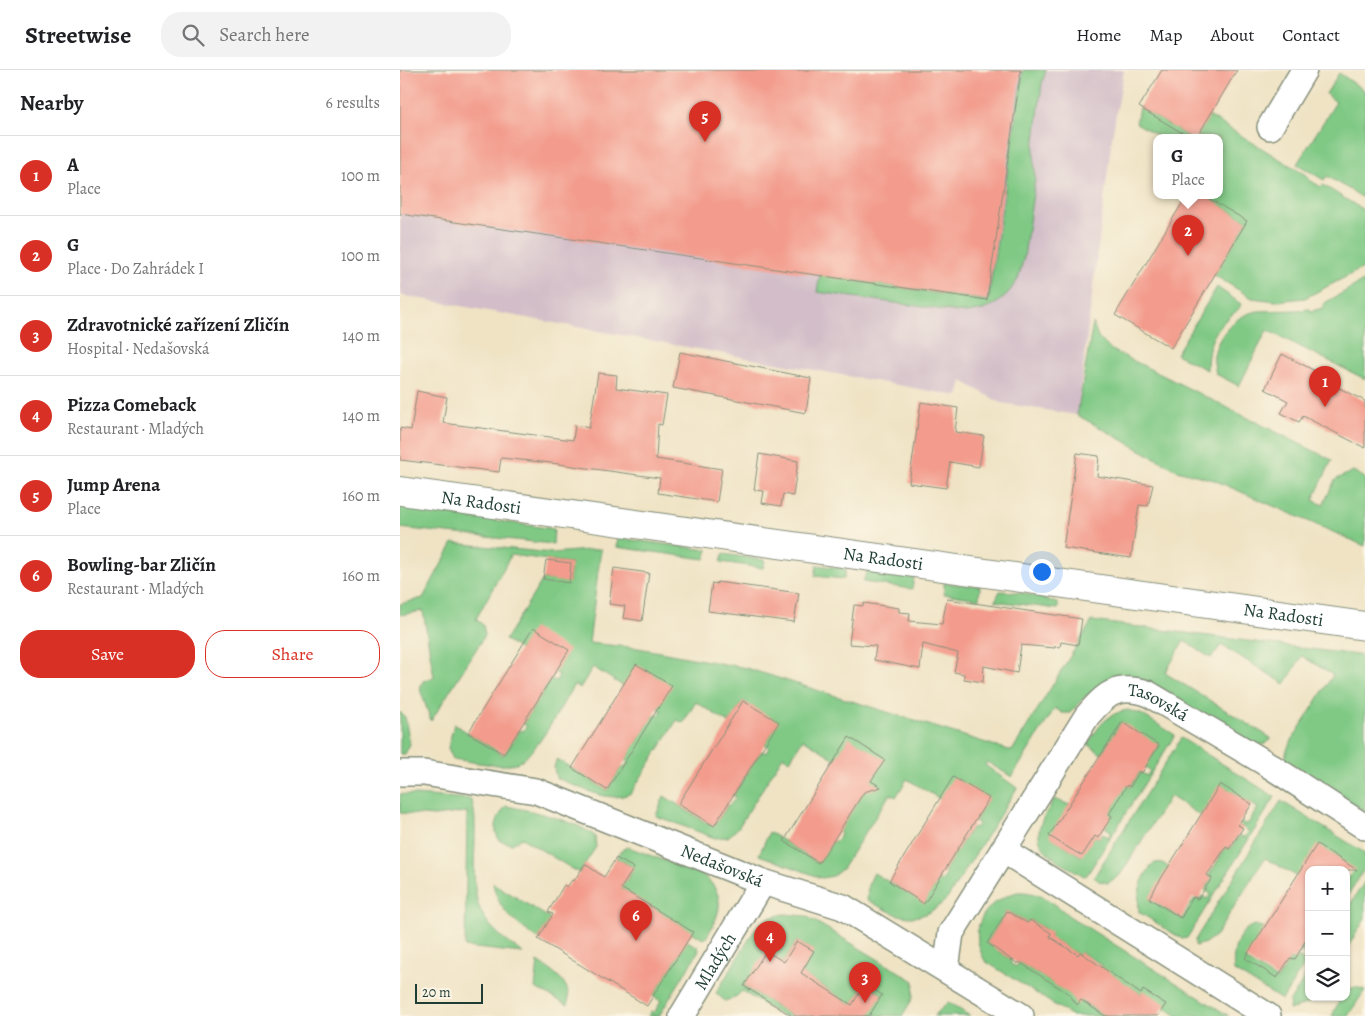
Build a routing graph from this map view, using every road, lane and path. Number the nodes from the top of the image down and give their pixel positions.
1 (1304, 70) edge
2 (1270, 126) dead end
3 (400, 491) edge
4 (1365, 626) edge
5 (400, 773) edge
6 (1365, 827) edge
7 (1003, 850) junction
8 (764, 882) junction
9 (946, 969) junction
10 (682, 1016) edge
11 (1021, 1016) edge
12 (1268, 1016) edge

1 - 2 street
3 - 4 main road, Na Radosti
5 - 8 street, Nedašovská
6 - 7 street, Tasovská
7 - 9 street, Tasovská
7 - 12 street
8 - 9 street, Nedašovská
8 - 10 street, Mladých
9 - 11 street, Nedašovská

